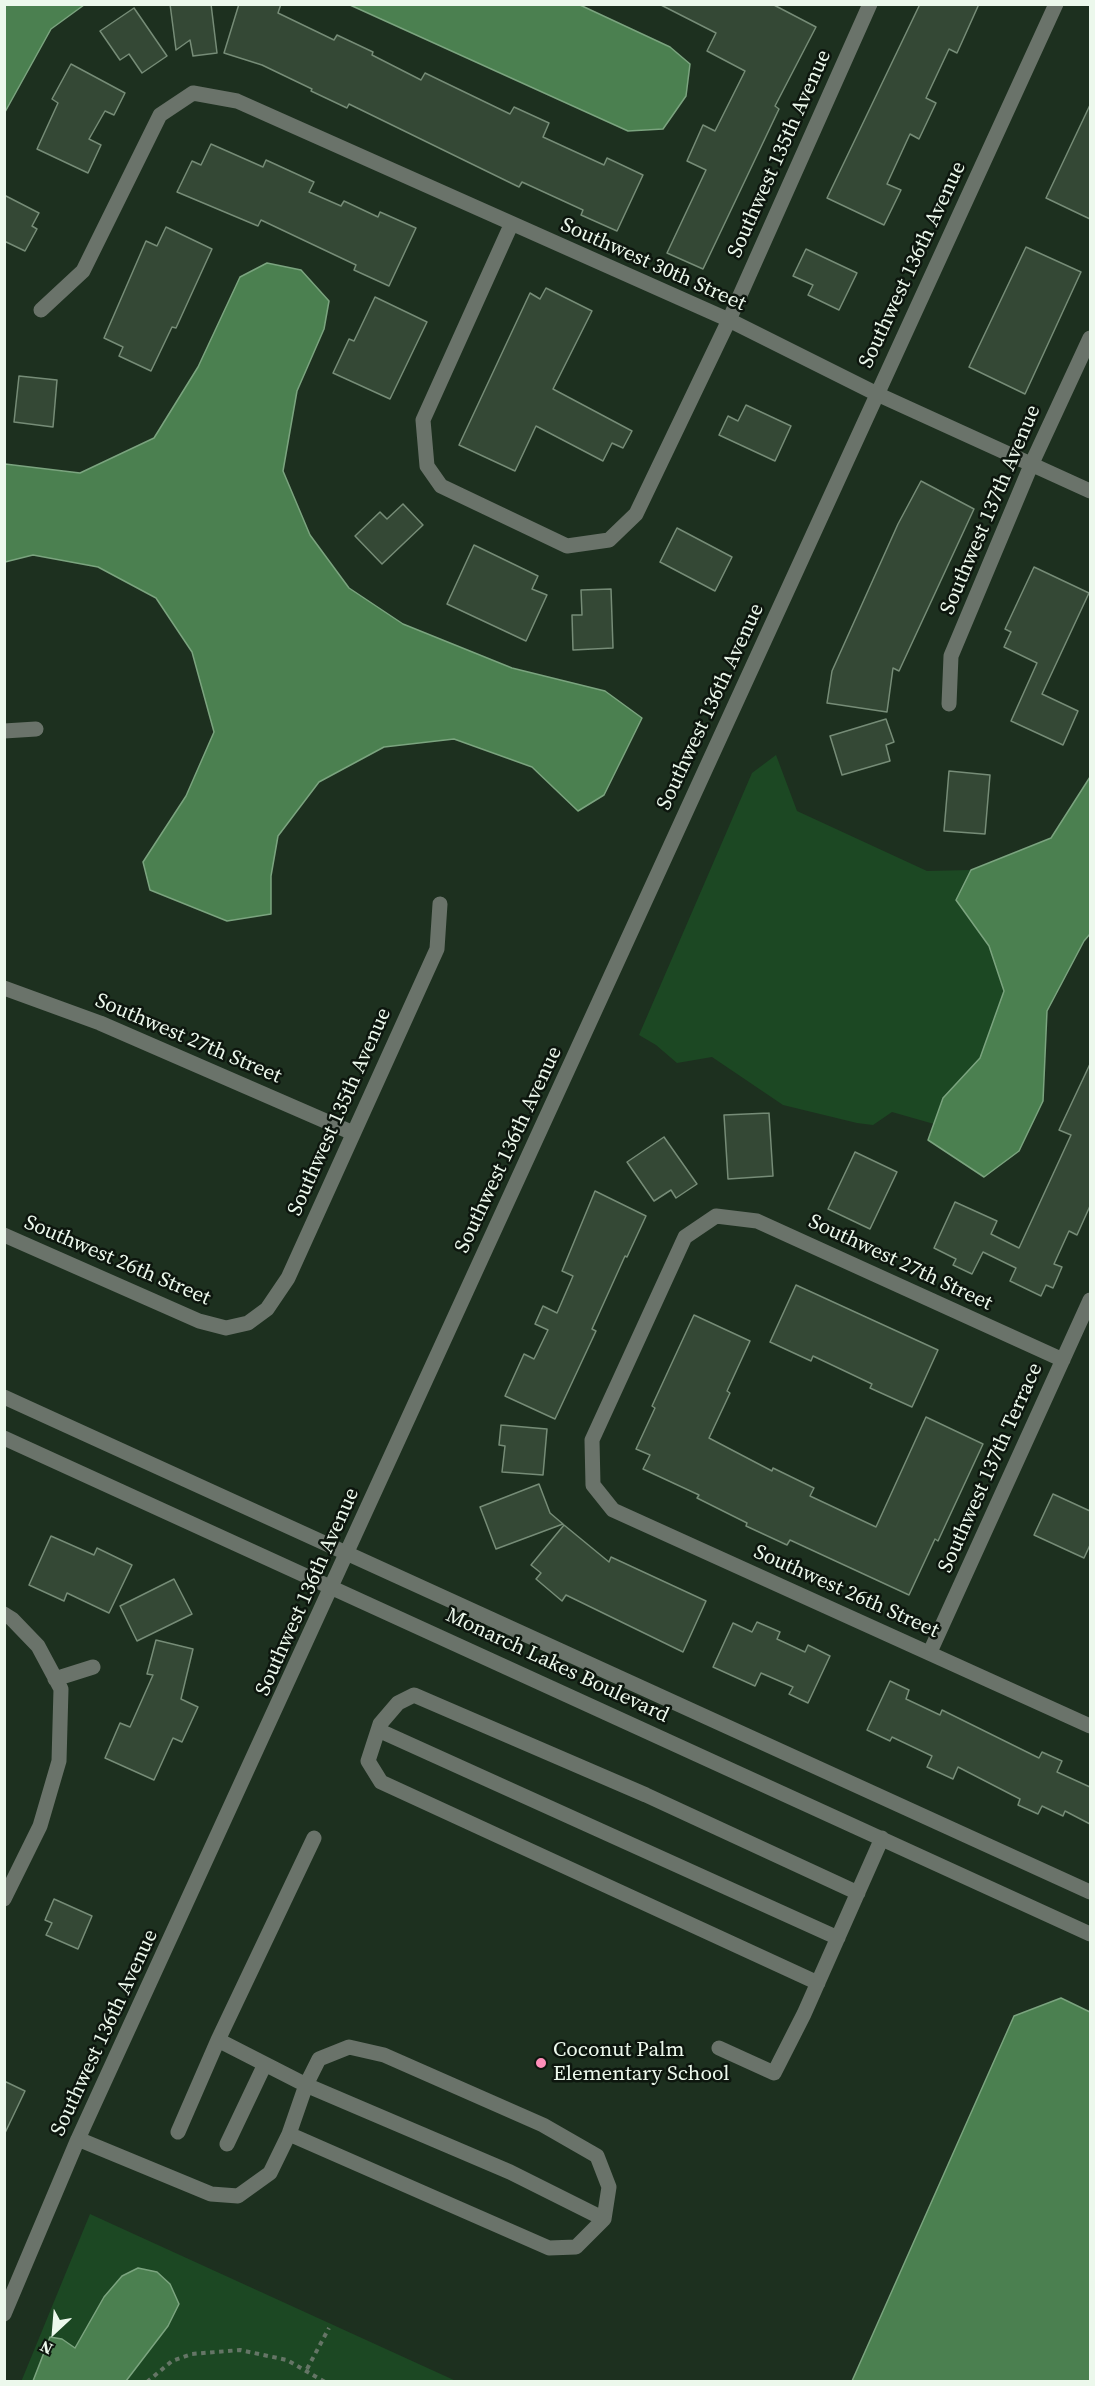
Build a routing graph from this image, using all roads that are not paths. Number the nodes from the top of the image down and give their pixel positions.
1 (870, 4) edge
2 (1056, 4) edge
3 (511, 225) junction
4 (41, 310) dead end
5 (729, 320) junction
6 (1090, 338) edge
7 (877, 394) junction
8 (1032, 464) junction
9 (1090, 490) edge
10 (949, 705) dead end
11 (36, 729) dead end
12 (4, 731) edge
13 (440, 904) dead end
14 (4, 988) edge
15 (353, 1133) junction
16 (4, 1235) edge
17 (1090, 1300) edge
18 (248, 1323) joint
19 (1063, 1360) junction
20 (4, 1397) edge
21 (4, 1438) edge
22 (593, 1485) joint
23 (348, 1553) junction
24 (334, 1587) junction
25 (4, 1614) edge
26 (930, 1652) junction
27 (93, 1667) dead end
28 (58, 1684) junction
29 (1090, 1726) edge
30 (378, 1730) junction
31 (314, 1838) dead end
32 (882, 1838) junction
33 (1090, 1892) edge
34 (858, 1893) junction
35 (4, 1899) edge
36 (1090, 1934) edge
37 (838, 1938) junction
38 (818, 1983) junction
39 (218, 2040) junction
40 (719, 2048) dead end
41 (265, 2064) junction
42 (306, 2085) junction
43 (178, 2132) dead end
44 (289, 2134) junction
45 (78, 2139) junction
46 (227, 2144) dead end
47 (604, 2218) junction
48 (4, 2314) edge

1 - 5 street, Southwest 135th Avenue
2 - 7 street, Southwest 136th Avenue
3 - 4 street, Southwest 30th Street
3 - 5 street, Southwest 30th Street
3 - 5 street, Southwest 135th Avenue
5 - 7 street, Southwest 30th Street
6 - 8 street, Southwest 137th Avenue
7 - 8 street, Southwest 30th Street
7 - 23 street, Southwest 136th Avenue
8 - 9 street, Southwest 30th Street
8 - 10 street, Southwest 137th Avenue
11 - 12 street
13 - 15 street, Southwest 135th Avenue
14 - 15 street, Southwest 27th Street
15 - 18 street, Southwest 135th Avenue
16 - 18 street, Southwest 26th Street
17 - 19 street, Southwest 137th Terrace
19 - 22 street, Southwest 27th Street
19 - 26 street, Southwest 137th Terrace
20 - 23 street, Monarch Lakes Boulevard
21 - 24 street, Monarch Lakes Boulevard
22 - 26 street, Southwest 26th Street
23 - 24 street, Southwest 136th Avenue
23 - 33 street, Monarch Lakes Boulevard
24 - 32 street, Monarch Lakes Boulevard
24 - 45 street, Southwest 136th Avenue
25 - 28 street
26 - 29 street, Southwest 26th Street
27 - 28 street
28 - 35 street
30 - 34 street
30 - 37 street
30 - 38 street
31 - 39 street
32 - 34 street
32 - 36 street, Monarch Lakes Boulevard
34 - 37 street
37 - 38 street
38 - 40 street
39 - 41 street
39 - 43 street
41 - 42 street
41 - 46 street
42 - 44 street
42 - 47 street
42 - 47 street
44 - 45 street
44 - 47 street
45 - 48 street, Southwest 136th Avenue

